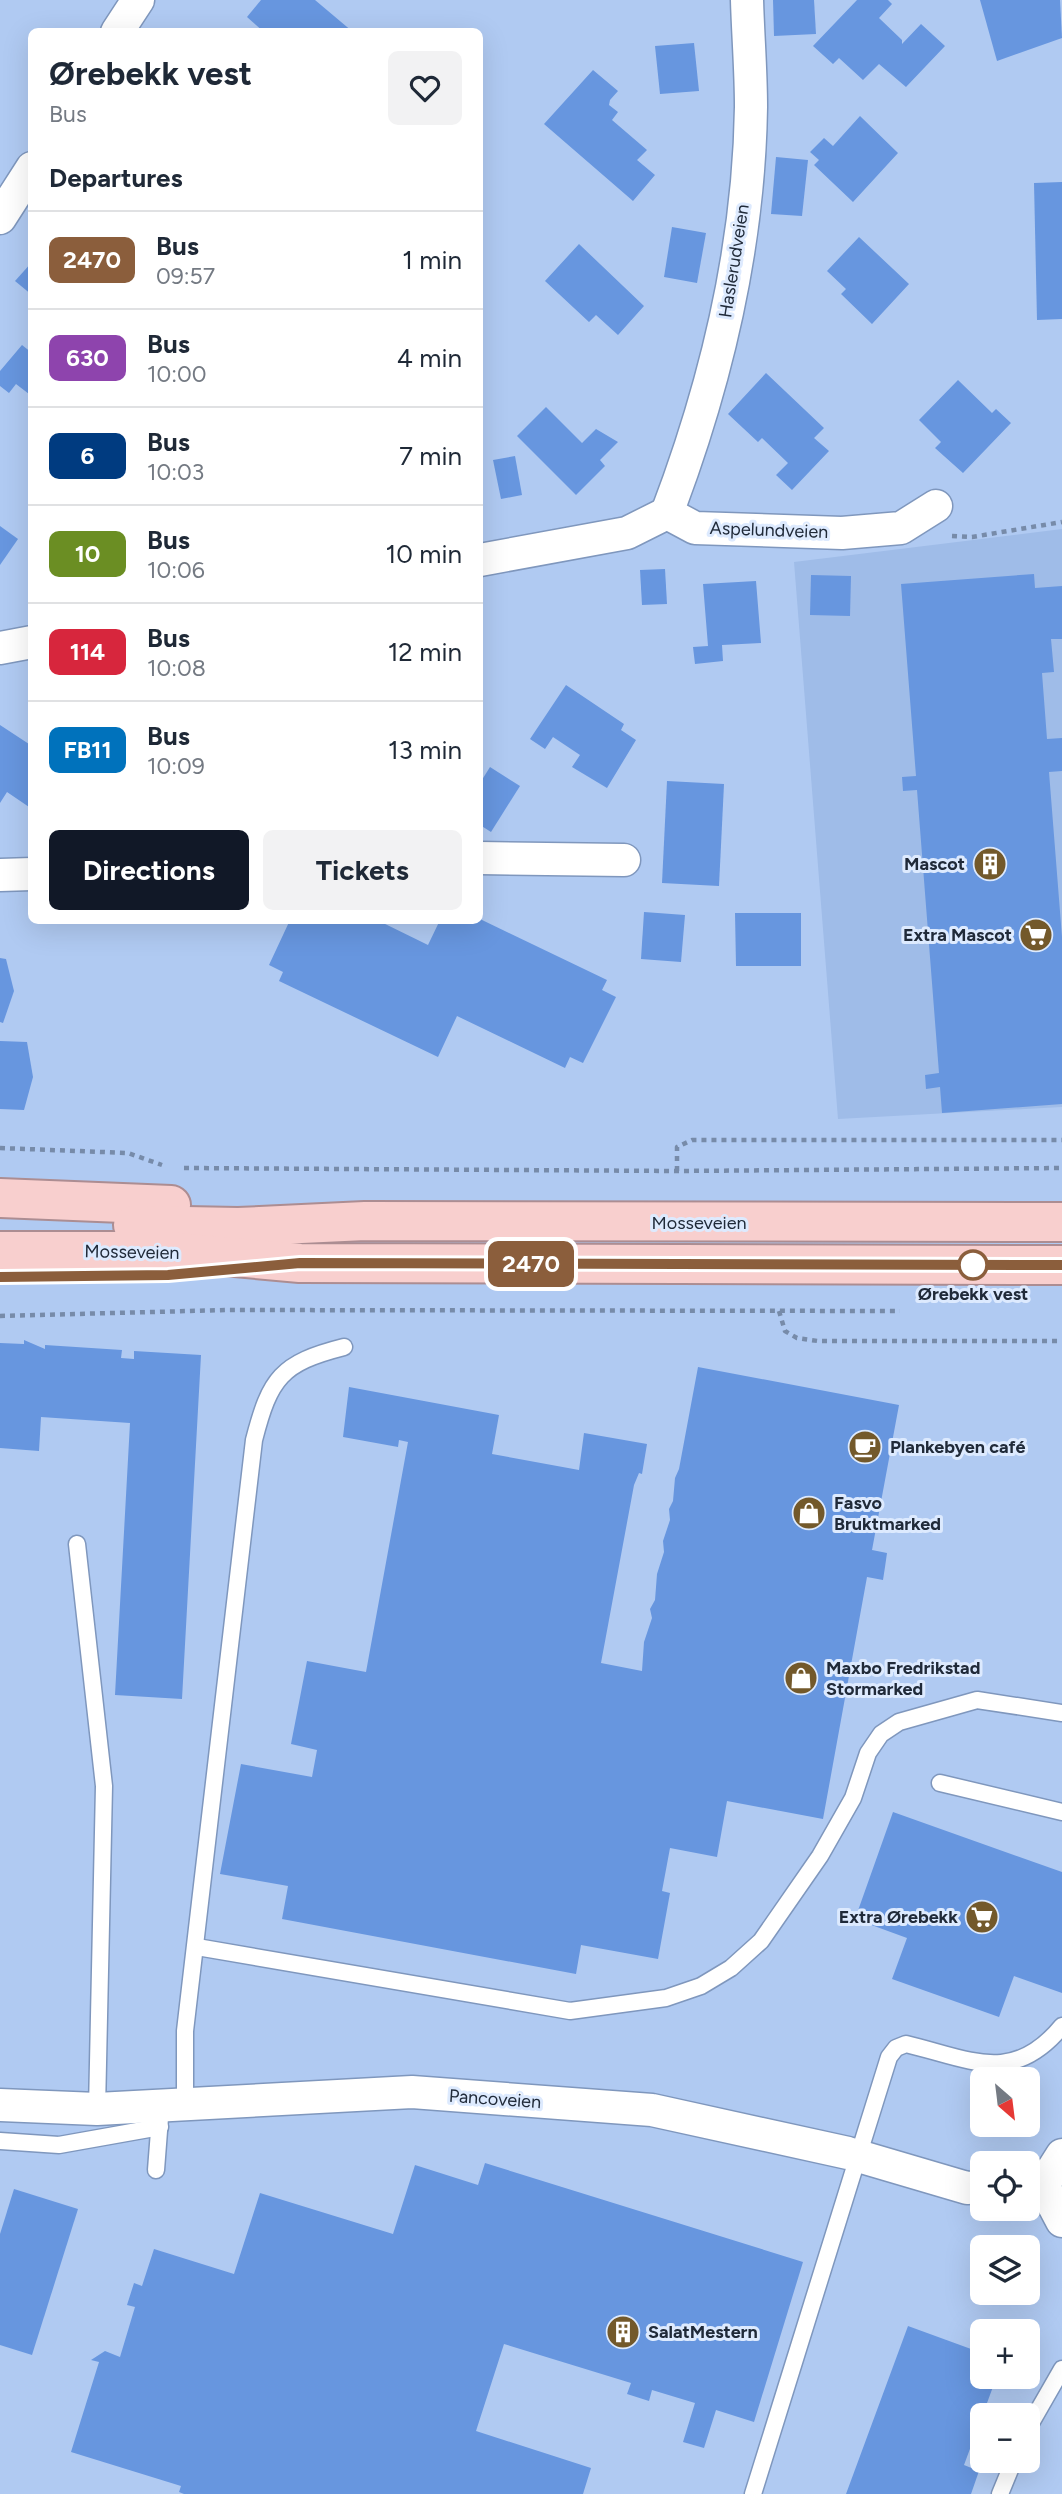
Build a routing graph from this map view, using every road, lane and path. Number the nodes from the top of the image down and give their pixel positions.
1 (138, 0) edge
2 (747, 0) edge
3 (120, 28) edge
4 (28, 173) edge
5 (0, 218) edge
6 (936, 506) dead end
7 (667, 513) junction
8 (1062, 522) edge
9 (901, 528) junction
10 (483, 559) edge
11 (28, 643) edge
12 (0, 648) edge
13 (483, 858) edge
14 (624, 860) dead end
15 (28, 874) edge
16 (0, 875) edge
17 (1062, 1140) edge
18 (0, 1147) edge
19 (170, 1167) dead end
20 (183, 1168) dead end
21 (1062, 1168) edge
22 (677, 1171) junction
23 (0, 1198) edge
24 (365, 1221) junction
25 (1062, 1222) edge
26 (0, 1224) edge
27 (0, 1251) edge
28 (300, 1263) junction
29 (1062, 1265) edge
30 (0, 1277) edge
31 (779, 1311) junction
32 (900, 1311) dead end
33 (0, 1316) edge
34 (1062, 1340) edge
35 (344, 1347) dead end
36 (77, 1544) dead end
37 (1062, 1713) edge
38 (940, 1783) dead end
39 (1062, 1812) edge
40 (197, 1947) junction
41 (1062, 2026) edge
42 (0, 2105) edge
43 (97, 2109) junction
44 (169, 2112) junction
45 (0, 2141) edge
46 (1062, 2155) edge
47 (859, 2156) junction
48 (156, 2170) dead end
49 (1040, 2180) edge
50 (970, 2188) edge
51 (1040, 2192) edge
52 (1062, 2221) edge
53 (1062, 2369) edge
54 (1040, 2407) edge
55 (1009, 2473) edge
56 (753, 2494) edge
57 (1000, 2494) edge

1 - 3 street
2 - 7 street, Haslerudveien
4 - 5 street
6 - 9 street, Aspelundveien
7 - 9 street, Aspelundveien
7 - 10 street
8 - 9 path
11 - 12 street
13 - 14 street
15 - 16 street
17 - 22 path
18 - 19 path
20 - 22 path
21 - 22 path
23 - 24 highway
24 - 25 highway, Mosseveien
24 - 26 highway, Mosseveien
27 - 28 highway, Mosseveien
28 - 29 highway, Mosseveien
28 - 30 highway
31 - 32 path
31 - 33 path
31 - 34 path
35 - 40 lane
36 - 43 lane
37 - 40 lane
38 - 39 lane
40 - 44 lane
41 - 47 lane
42 - 43 street, Pancoveien
43 - 44 street, Pancoveien
44 - 45 lane
44 - 47 street, Pancoveien
44 - 48 lane
46 - 49 street
47 - 50 street, Pancoveien
47 - 56 lane
51 - 52 street
53 - 54 lane
55 - 57 lane

